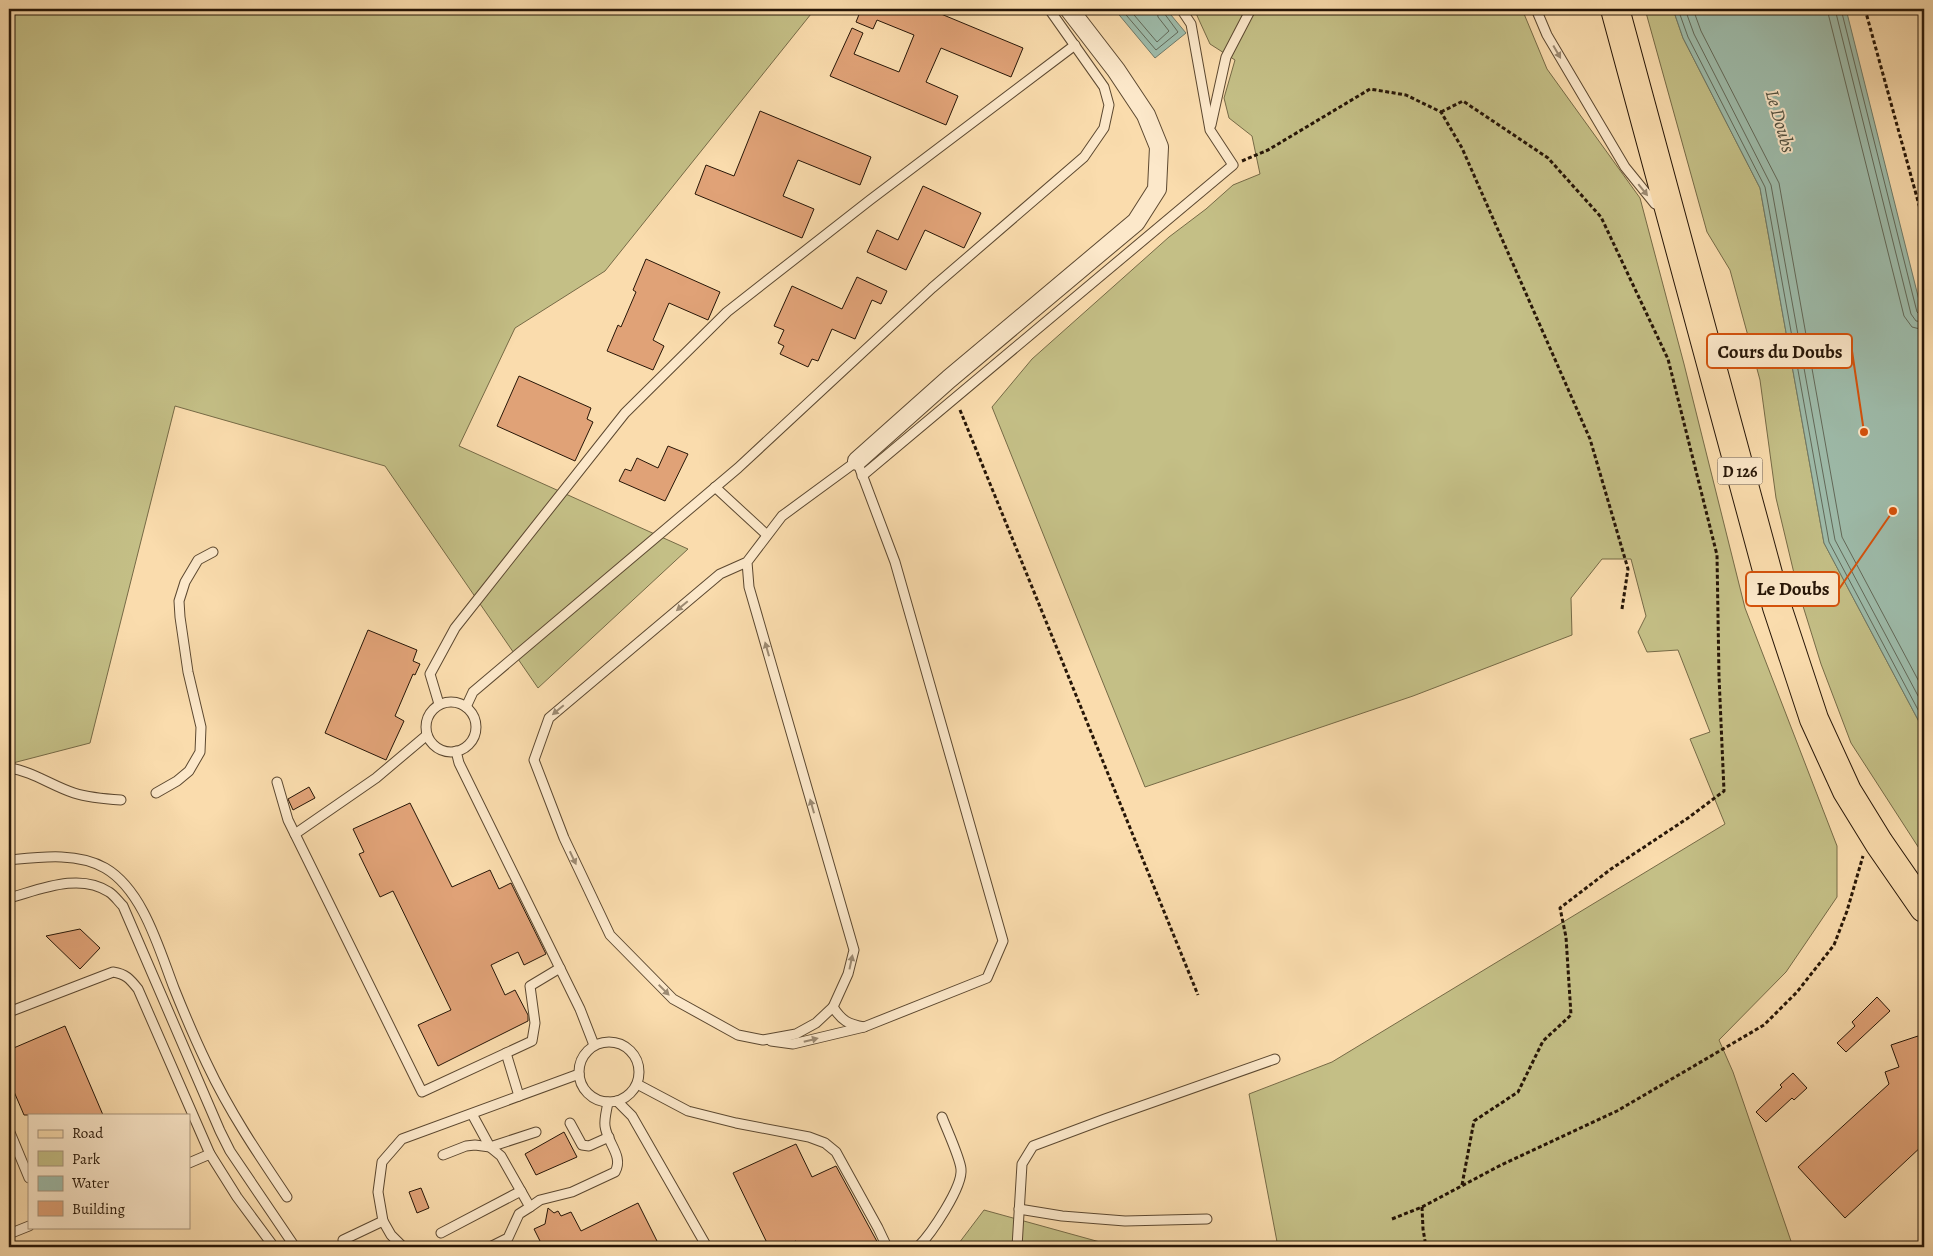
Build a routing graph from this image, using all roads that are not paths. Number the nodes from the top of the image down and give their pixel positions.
1 (1050, 9) edge
2 (1069, 9) edge
3 (1181, 9) edge
4 (1251, 9) edge
5 (1536, 9) edge
6 (1614, 9) edge
7 (1629, 9) edge
8 (1075, 45) junction
9 (1210, 130) junction
10 (1669, 206) junction
11 (859, 468) junction
12 (715, 487) junction
13 (767, 535) junction
14 (213, 552) dead end
15 (746, 562) junction
16 (439, 704) junction
17 (466, 707) junction
18 (427, 735) junction
19 (456, 751) junction
20 (9, 768) edge
21 (277, 782) dead end
22 (156, 793) dead end
23 (121, 800) dead end
24 (295, 834) junction
25 (9, 860) edge
26 (1924, 884) edge
27 (9, 898) edge
28 (1924, 908) edge
29 (560, 968) junction
30 (833, 1007) junction
31 (9, 1012) edge
32 (864, 1027) junction
33 (763, 1040) junction
34 (594, 1045) junction
35 (506, 1053) junction
36 (1275, 1059) dead end
37 (579, 1074) junction
38 (637, 1084) junction
39 (519, 1096) junction
40 (612, 1102) junction
41 (472, 1114) junction
42 (942, 1117) dead end
43 (570, 1123) dead end
44 (9, 1130) edge
45 (536, 1132) dead end
46 (609, 1137) junction
47 (490, 1147) junction
48 (210, 1154) junction
49 (443, 1155) dead end
50 (190, 1162) edge
51 (28, 1176) edge
52 (521, 1191) junction
53 (287, 1197) dead end
54 (530, 1207) junction
55 (1019, 1209) junction
56 (1207, 1219) dead end
57 (384, 1221) junction
58 (28, 1226) edge
59 (441, 1233) dead end
60 (9, 1234) edge
61 (343, 1240) dead end
62 (274, 1247) edge
63 (295, 1247) edge
64 (403, 1247) edge
65 (490, 1247) edge
66 (707, 1247) edge
67 (887, 1247) edge
68 (918, 1247) edge
69 (1017, 1247) edge

1 - 8 lane
2 - 11 street
3 - 9 lane
4 - 9 lane
5 -> 10 lane
6 - 10 main road, D 126
7 - 26 main road, D 126
8 - 12 lane
8 - 16 lane
9 - 11 lane
10 - 28 main road, D 126
11 - 13 lane
11 - 32 lane
12 - 13 lane
12 - 17 lane
13 - 15 lane
14 - 22 lane
30 -> 15 lane
15 -> 33 lane
16 - 17 lane
16 - 18 lane
17 - 19 lane
18 - 19 lane
18 - 24 lane
19 - 29 lane
20 - 23 lane
21 - 24 lane
24 - 35 lane
25 - 53 lane
27 - 63 lane
29 - 34 lane
29 - 35 lane
30 - 32 lane
30 - 33 lane
31 - 48 lane
33 -> 32 lane
34 - 37 lane
34 - 38 lane
35 - 39 lane
36 - 55 lane
37 - 39 lane
37 - 40 lane
38 - 40 lane
38 - 67 lane
39 - 41 lane
40 - 46 lane
40 - 66 lane
41 - 47 lane
41 - 57 lane
42 - 68 lane
43 - 46 lane
44 - 51 lane
45 - 47 lane
46 - 54 lane
47 - 49 lane
47 - 52 lane
48 - 50 lane
48 - 62 lane
52 - 54 lane
52 - 59 lane
54 - 65 lane
55 - 56 lane
55 - 69 lane
57 - 61 lane
57 - 64 lane
58 - 60 lane

